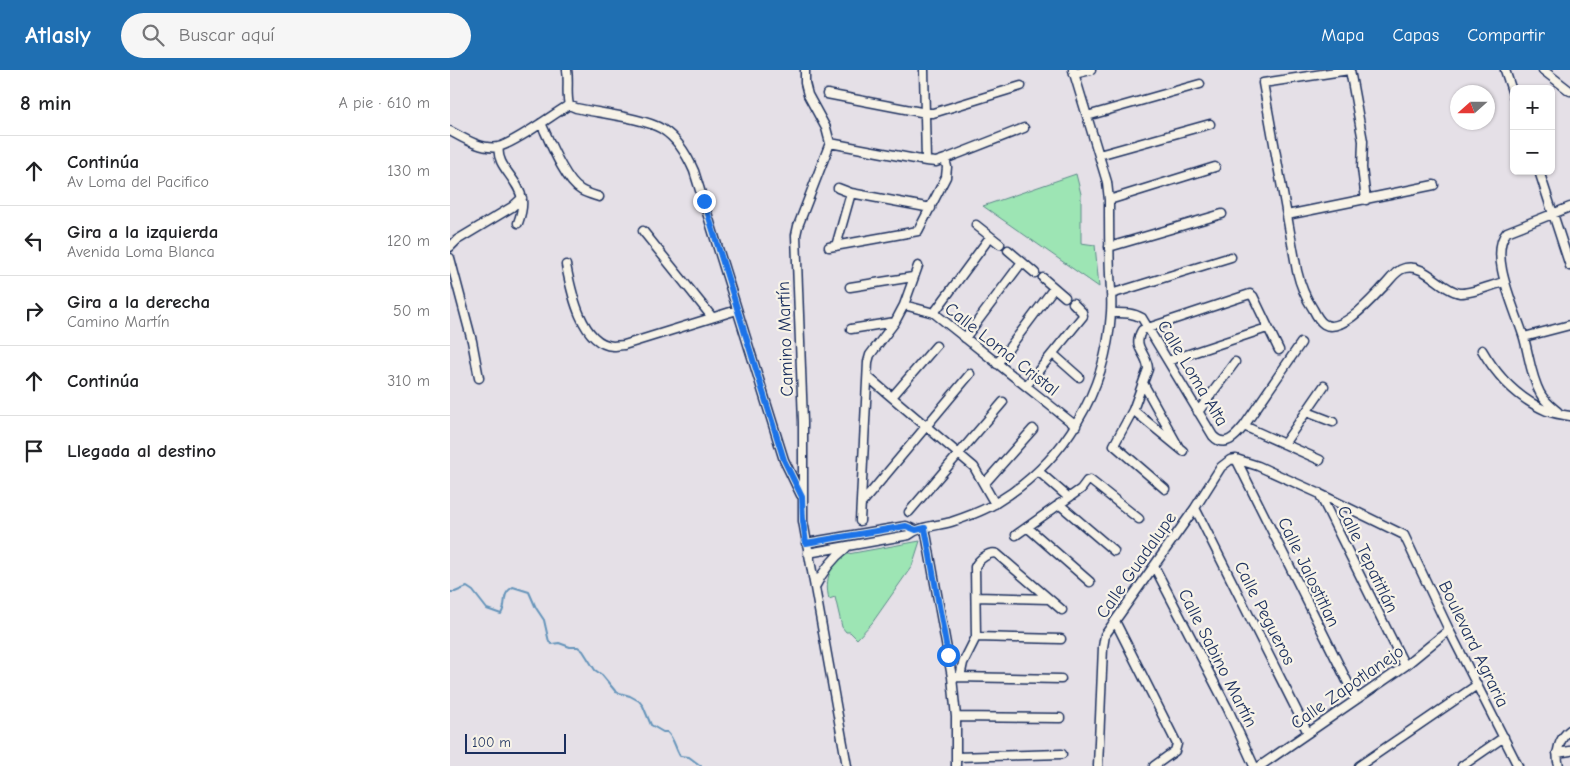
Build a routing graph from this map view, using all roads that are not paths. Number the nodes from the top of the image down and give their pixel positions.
1 (567, 70) edge
2 (804, 70) edge
3 (1091, 70) edge
4 (1350, 70) edge
5 (1505, 70) edge
6 (1543, 70) edge
7 (926, 71) edge
8 (1073, 72) edge
9 (1200, 84) dead end
10 (1510, 85) edge
11 (1021, 86) dead end
12 (1570, 91) edge
13 (827, 94) dead end
14 (569, 105) junction
15 (926, 113) junction
16 (1087, 116) junction
17 (541, 123) junction
18 (1210, 124) dead end
19 (1024, 128) dead end
20 (450, 131) edge
21 (830, 143) junction
22 (499, 147) junction
23 (1099, 154) junction
24 (926, 162) junction
25 (946, 163) junction
26 (1215, 167) dead end
27 (1540, 175) edge
28 (1434, 186) dead end
29 (838, 188) dead end
30 (851, 193) junction
31 (599, 197) dead end
32 (522, 198) junction
33 (1109, 200) junction
34 (1366, 200) junction
35 (1570, 207) edge
36 (931, 208) junction
37 (1552, 213) junction
38 (1222, 214) dead end
39 (1287, 215) junction
40 (518, 223) dead end
41 (976, 225) dead end
42 (643, 231) dead end
43 (990, 237) junction
44 (1000, 244) dead end
45 (450, 247) edge
46 (1109, 247) junction
47 (1008, 250) dead end
48 (1231, 257) dead end
49 (450, 258) edge
50 (1022, 262) junction
51 (566, 265) dead end
52 (918, 266) dead end
53 (1570, 266) edge
54 (1035, 273) dead end
55 (913, 277) junction
56 (1043, 278) dead end
57 (1504, 282) junction
58 (850, 287) dead end
59 (1054, 288) junction
60 (1111, 294) junction
61 (1065, 298) dead end
62 (1073, 303) dead end
63 (904, 305) junction
64 (737, 310) junction
65 (934, 313) junction
66 (1111, 314) junction
67 (712, 317) junction
68 (895, 322) junction
69 (1570, 325) edge
70 (1148, 328) junction
71 (1267, 328) junction
72 (851, 329) dead end
73 (965, 338) junction
74 (1524, 338) junction
75 (1301, 343) dead end
76 (936, 346) dead end
77 (1279, 350) dead end
78 (1482, 350) dead end
79 (1053, 354) junction
80 (1168, 362) junction
81 (1235, 362) dead end
82 (997, 364) junction
83 (970, 374) dead end
84 (1078, 377) dead end
85 (479, 378) dead end
86 (868, 378) junction
87 (1143, 383) junction
88 (1026, 386) junction
89 (1324, 386) dead end
90 (892, 397) junction
91 (1003, 402) dead end
92 (1133, 410) junction
93 (1198, 412) junction
94 (1307, 412) junction
95 (1558, 412) junction
96 (1570, 416) edge
97 (1333, 422) dead end
98 (926, 425) junction
99 (1076, 426) junction
100 (1244, 426) junction
101 (1033, 429) dead end
102 (1284, 444) junction
103 (959, 453) junction
104 (1236, 459) junction
105 (1320, 460) dead end
106 (1038, 471) junction
107 (985, 483) junction
108 (1165, 489) dead end
109 (1318, 493) junction
110 (802, 497) junction
111 (1068, 497) junction
112 (862, 503) junction
113 (995, 504) junction
114 (1059, 504) junction
115 (1195, 508) junction
116 (910, 512) dead end
117 (1139, 520) dead end
118 (860, 521) dead end
119 (1027, 527) junction
120 (925, 528) junction
121 (916, 530) junction
122 (1016, 536) dead end
123 (806, 543) junction
124 (848, 547) junction
125 (1114, 551) dead end
126 (808, 553) junction
127 (1154, 566) junction
128 (1090, 582) dead end
129 (815, 587) junction
130 (976, 597) junction
131 (1049, 599) junction
132 (1062, 610) dead end
133 (1115, 622) junction
134 (1449, 630) junction
135 (976, 637) junction
136 (1061, 639) dead end
137 (1405, 666) junction
138 (956, 677) junction
139 (1061, 679) dead end
140 (1477, 685) junction
141 (1356, 700) junction
142 (956, 717) junction
143 (1060, 718) dead end
144 (1570, 730) edge
145 (1308, 733) junction
146 (1504, 737) junction
147 (1570, 750) edge
148 (1557, 753) junction
149 (1062, 754) dead end
150 (956, 762) edge
151 (847, 766) edge
152 (1098, 766) edge
153 (1154, 766) edge
154 (1254, 766) edge
155 (1260, 766) edge
156 (1359, 766) edge
157 (1462, 766) edge
158 (1518, 766) edge
159 (1559, 766) edge

1 - 14 street
2 - 21 street
3 - 8 street
4 - 34 street
4 - 39 street
5 - 10 street
6 - 12 street
7 - 15 street
8 - 16 street
9 - 16 street
11 - 15 street
13 - 15 street
14 - 17 street
14 - 64 street
15 - 24 street
16 - 23 street
17 - 22 street
17 - 31 street
18 - 23 street
19 - 25 street
20 - 22 street
21 - 24 street
21 - 110 street, Camino Martín
22 - 32 street
23 - 33 street
24 - 25 street
25 - 36 street
26 - 33 street
27 - 37 street
28 - 34 street
29 - 30 street
30 - 36 street
30 - 36 street
32 - 40 street
32 - 45 street
33 - 46 street
34 - 39 street
35 - 37 street
37 - 53 street
37 - 57 street
38 - 46 street
39 - 57 street
41 - 43 street
42 - 67 street
43 - 44 street
43 - 65 street
46 - 60 street
47 - 50 street
48 - 60 street
49 - 85 street
50 - 54 street
50 - 73 street
51 - 67 street
52 - 55 street
55 - 58 street
55 - 63 street
56 - 59 street
57 - 74 street
59 - 61 street
59 - 82 street
60 - 66 street
62 - 79 street
63 - 65 street, Calle Loma Cristal
63 - 68 street
64 - 67 street
64 - 110 street
65 - 73 street, Calle Loma Cristal
66 - 70 street, Calle Loma Alta
66 - 99 street
68 - 72 street
68 - 86 street
69 - 74 street
70 - 71 street
70 - 80 street, Calle Loma Alta
70 - 87 street
71 - 77 street
71 - 80 street
73 - 82 street, Calle Loma Cristal
74 - 95 street
75 - 100 street
76 - 90 street
78 - 95 street
79 - 84 street
79 - 88 street
80 - 93 street, Calle Loma Alta
81 - 93 street
82 - 88 street, Calle Loma Cristal
83 - 98 street
86 - 90 street
86 - 112 street
87 - 92 street
87 - 92 street
88 - 99 street, Calle Loma Cristal
89 - 94 street
90 - 98 street
91 - 103 street
92 - 108 street
93 - 100 street, Calle Loma Alta
94 - 97 street
94 - 102 street
95 - 96 street
98 - 103 street
98 - 112 street
99 - 106 street
100 - 102 street
101 - 107 street
102 - 105 street
103 - 107 street
103 - 116 street
104 - 109 street
104 - 115 street, Calle Guadalupe
104 - 141 street, Calle Jalostitlan
106 - 111 street
106 - 113 street
107 - 113 street
109 - 134 street, Boulevard Agraria
109 - 137 street, Calle Tepatitlán
110 - 123 street, Camino Martín
111 - 114 street
111 - 117 street
112 - 118 street
113 - 120 street
114 - 119 street
114 - 125 street
115 - 127 street, Calle Guadalupe
115 - 145 street, Calle Pegueros
119 - 122 street
119 - 128 street
120 - 121 street
120 - 138 street
121 - 123 street
121 - 124 street
123 - 126 street, Camino Martín
124 - 126 street
124 - 129 street
126 - 129 street, Camino Martín
127 - 133 street, Calle Guadalupe
127 - 154 street, Calle Sabino Martín
129 - 151 street, Camino Martín
130 - 131 street
130 - 131 street
130 - 135 street
131 - 132 street
133 - 152 street, Calle Guadalupe
133 - 153 street
134 - 137 street, Calle Zapotlanejo
134 - 140 street, Boulevard Agraria
135 - 136 street
135 - 138 street
137 - 141 street, Calle Zapotlanejo
138 - 139 street
138 - 142 street
140 - 146 street, Boulevard Agraria
140 - 156 street
141 - 145 street, Calle Zapotlanejo
142 - 143 street
142 - 150 street
144 - 148 street
145 - 155 street, Calle Zapotlanejo
146 - 157 street
146 - 158 street, Boulevard Agraria
147 - 148 street
148 - 159 street
149 - 150 street

